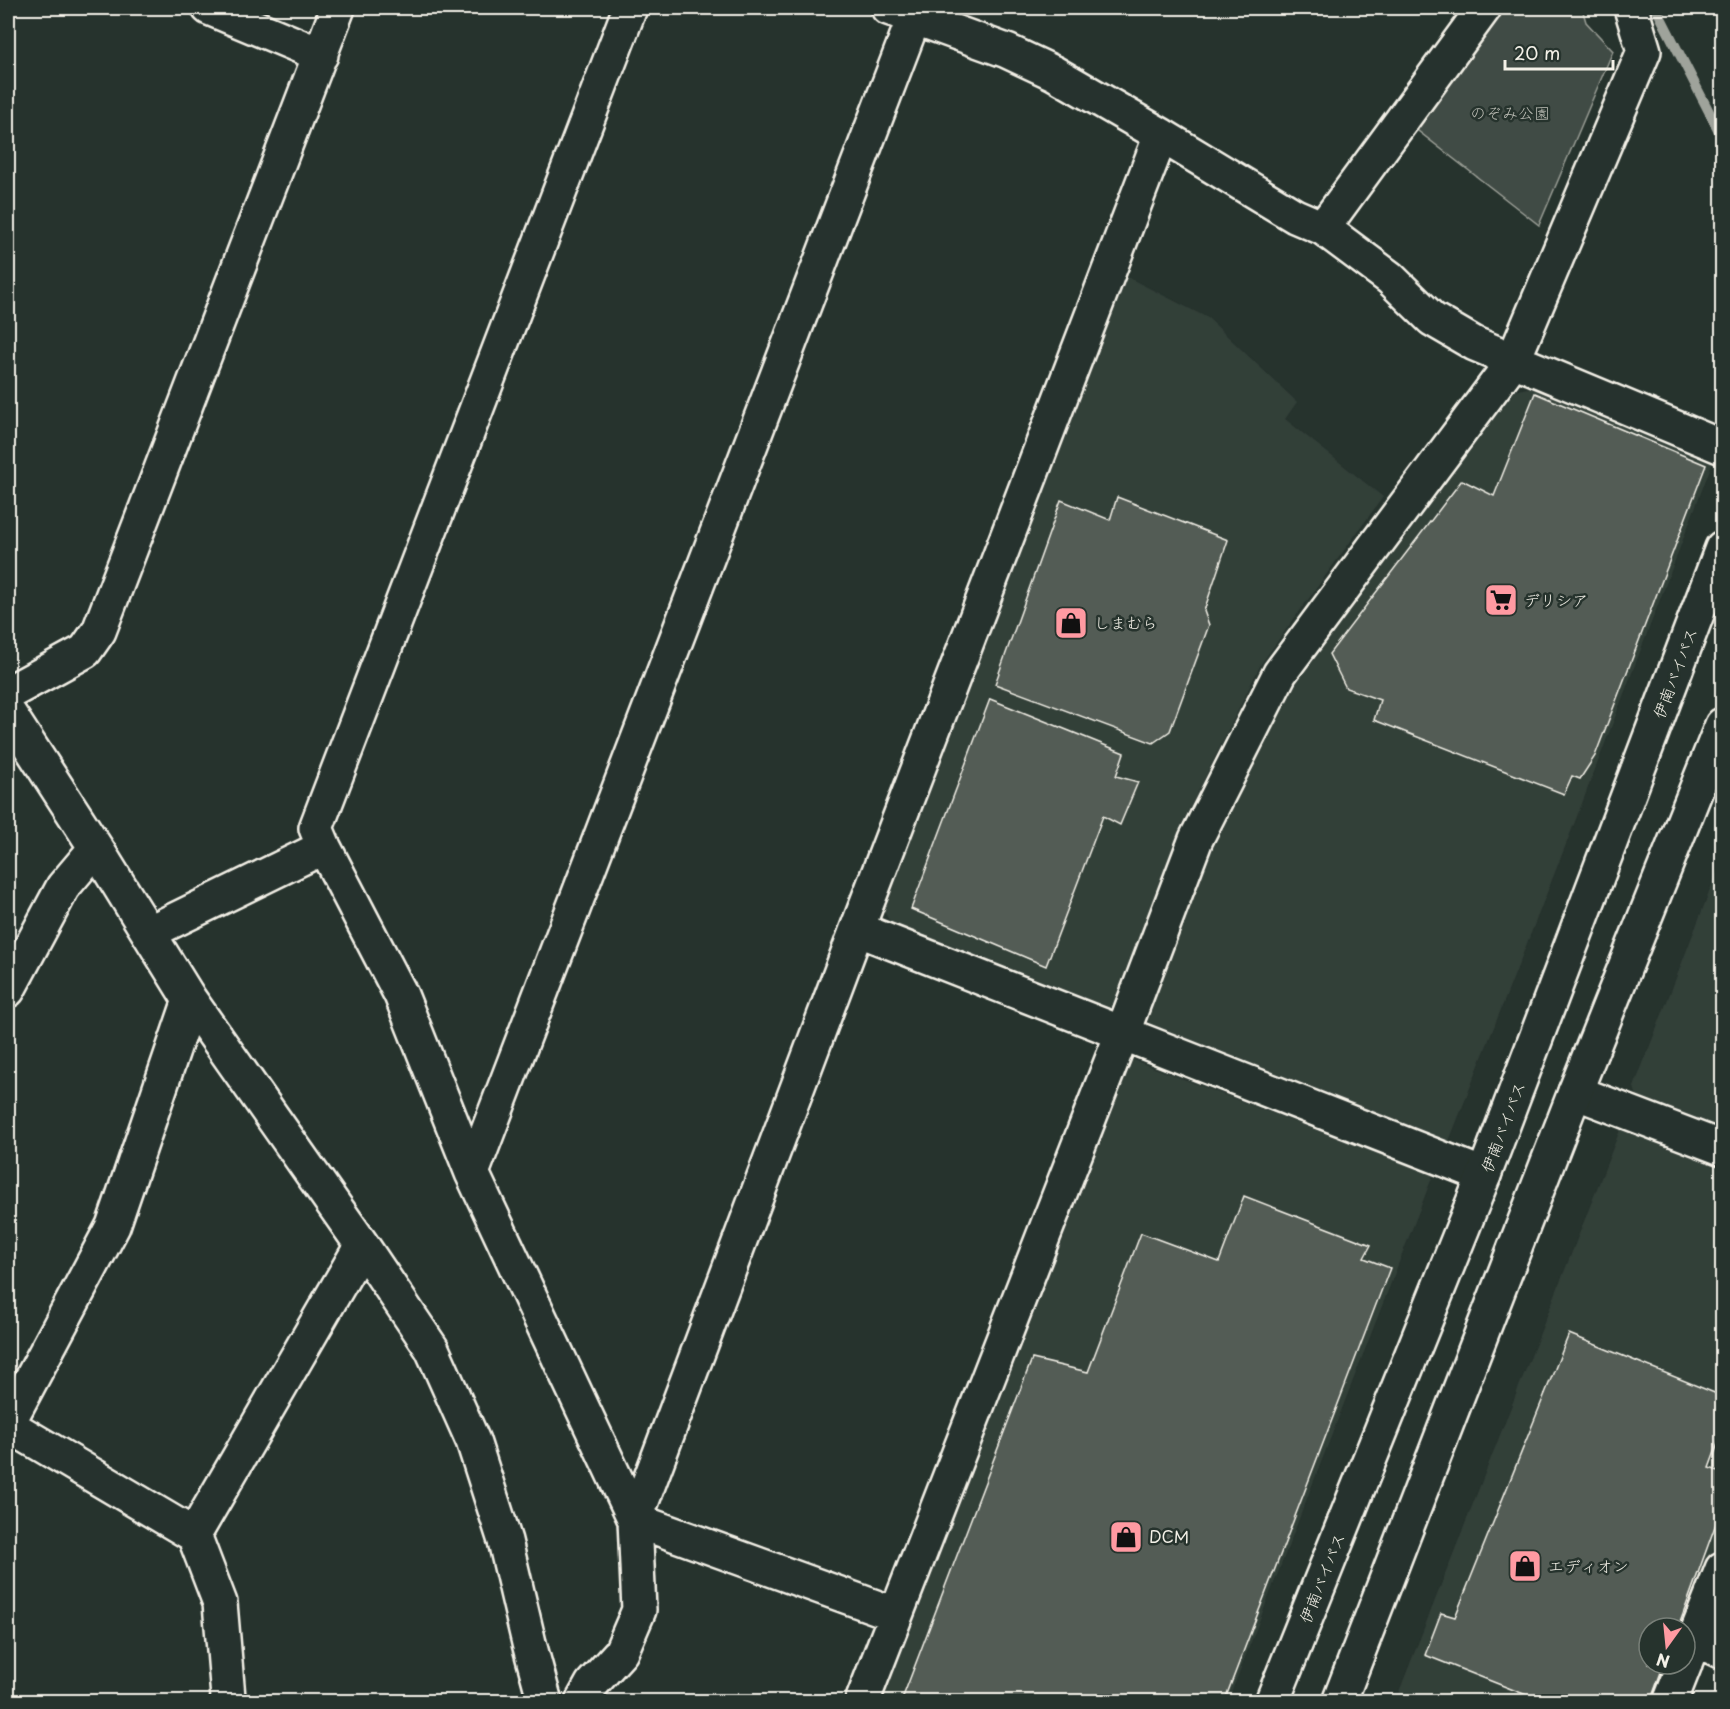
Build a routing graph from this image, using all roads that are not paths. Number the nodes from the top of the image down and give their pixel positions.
1 (209, 8) edge
2 (338, 8) edge
3 (630, 8) edge
4 (1484, 8) edge
5 (1631, 8) edge
6 (901, 13) edge
7 (321, 55) junction
8 (1161, 135) junction
9 (1323, 228) junction
10 (1513, 361) junction
11 (1722, 447) edge
12 (1722, 548) edge
13 (8, 693) edge
14 (8, 712) edge
15 (1722, 725) edge
16 (324, 847) junction
17 (96, 848) junction
18 (857, 929) junction
19 (150, 932) junction
20 (8, 990) edge
21 (190, 1000) junction
22 (1122, 1034) junction
23 (1575, 1092) junction
24 (1722, 1148) edge
25 (472, 1173) junction
26 (1485, 1176) junction
27 (362, 1245) junction
28 (8, 1424) edge
29 (635, 1520) junction
30 (194, 1535) junction
31 (1722, 1569) edge
32 (895, 1614) junction
33 (1697, 1655) edge
34 (1685, 1676) edge
35 (226, 1701) edge
36 (545, 1701) edge
37 (582, 1701) edge
38 (862, 1701) edge
39 (1272, 1701) edge
40 (1339, 1701) edge
41 (1670, 1701) edge

1 - 7 main road
2 - 7 main road
3 - 16 main road
4 - 9 main road
5 - 10 main road
6 - 8 main road
6 - 25 main road
7 - 13 main road
8 - 9 main road
8 - 18 main road
9 - 10 main road
10 - 11 main road
10 - 22 main road
12 - 26 main road, 伊南バイパス
14 - 17 main road
15 - 23 main road
16 - 19 main road
16 - 25 main road
17 - 19 main road
17 - 20 main road
18 - 22 main road
18 - 29 main road
19 - 21 main road
21 - 27 main road
21 - 28 main road
22 - 26 main road
22 - 32 main road
23 - 24 main road
23 - 40 main road
25 - 29 main road
26 - 39 main road, 伊南バイパス
27 - 30 main road
27 - 36 main road
28 - 30 main road
29 - 32 main road
29 - 37 main road
30 - 35 main road
31 - 33 main road
32 - 38 main road
34 - 41 main road

